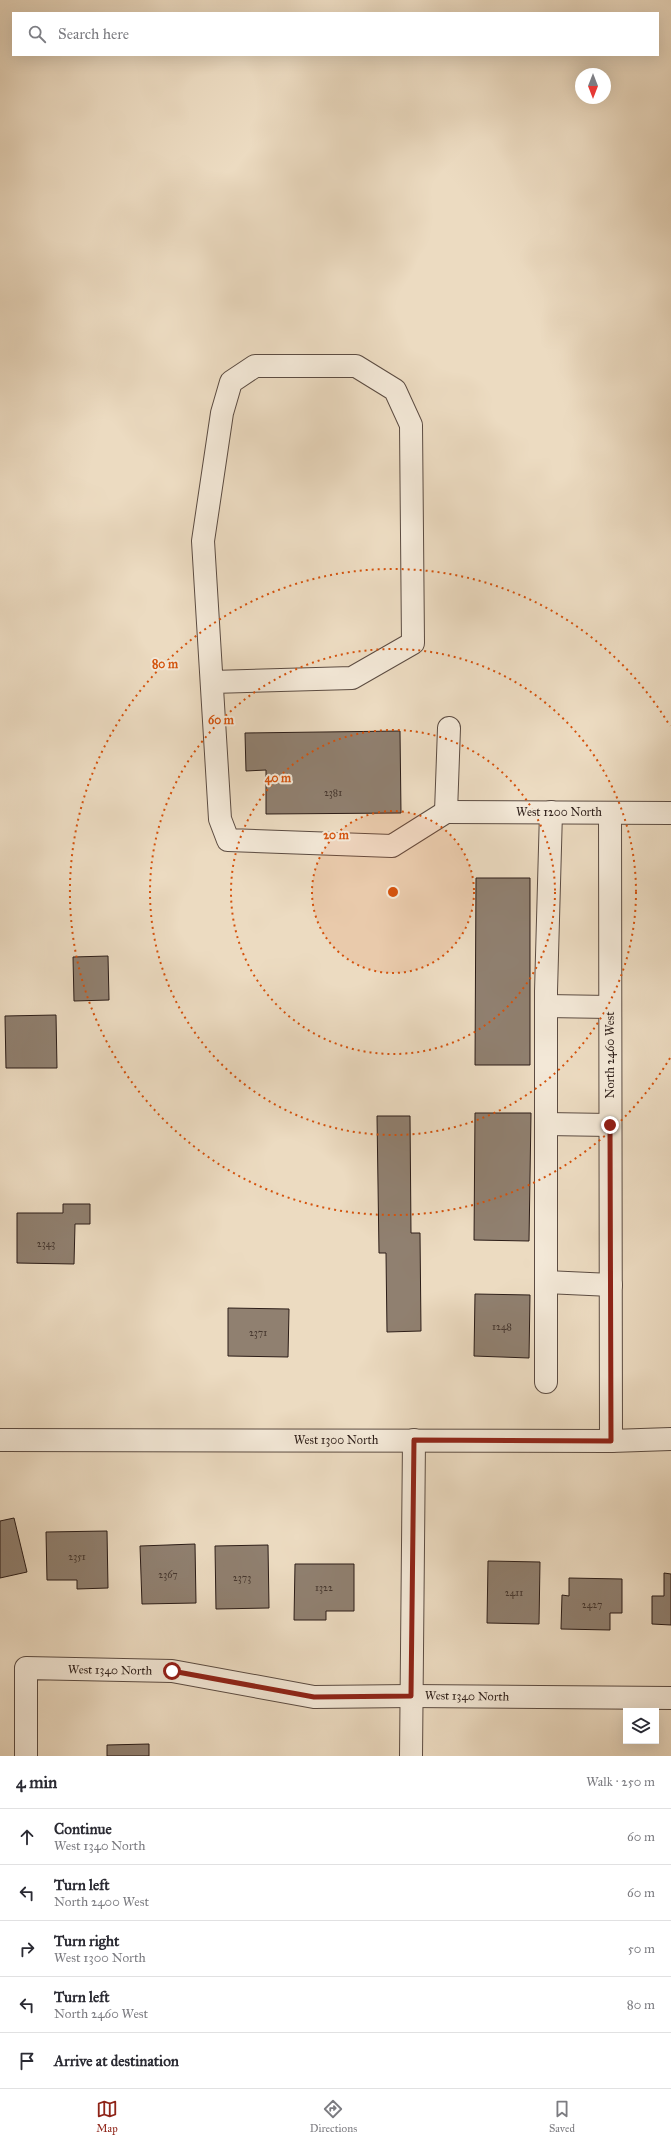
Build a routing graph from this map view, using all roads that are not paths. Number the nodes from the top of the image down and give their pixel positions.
1 (212, 682) junction
2 (449, 728) dead end
3 (446, 812) junction
4 (551, 812) junction
5 (610, 813) junction
6 (671, 813) edge
7 (546, 1006) junction
8 (610, 1006) junction
9 (546, 1124) junction
10 (610, 1125) junction
11 (546, 1282) junction
12 (611, 1285) junction
13 (546, 1382) dead end
14 (671, 1439) edge
15 (0, 1440) edge
16 (414, 1440) junction
17 (611, 1441) junction
18 (411, 1696) junction
19 (671, 1698) edge
20 (26, 1756) edge
21 (411, 1756) edge

1 - 1 street
1 - 3 street
2 - 3 street
3 - 4 street, West 1200 North
4 - 5 street, West 1200 North
4 - 7 street
5 - 6 street, West 1200 North
5 - 8 street, North 2460 West
7 - 8 street
7 - 9 street
8 - 10 street, North 2460 West
9 - 10 street
9 - 11 street
10 - 12 street, North 2460 West
11 - 12 street
11 - 13 street
12 - 17 street, North 2460 West
14 - 17 street, West 1300 North
15 - 16 street, West 1300 North
16 - 17 street, West 1300 North
16 - 18 street
18 - 19 street, West 1340 North
18 - 20 street, West 1340 North
18 - 21 street

